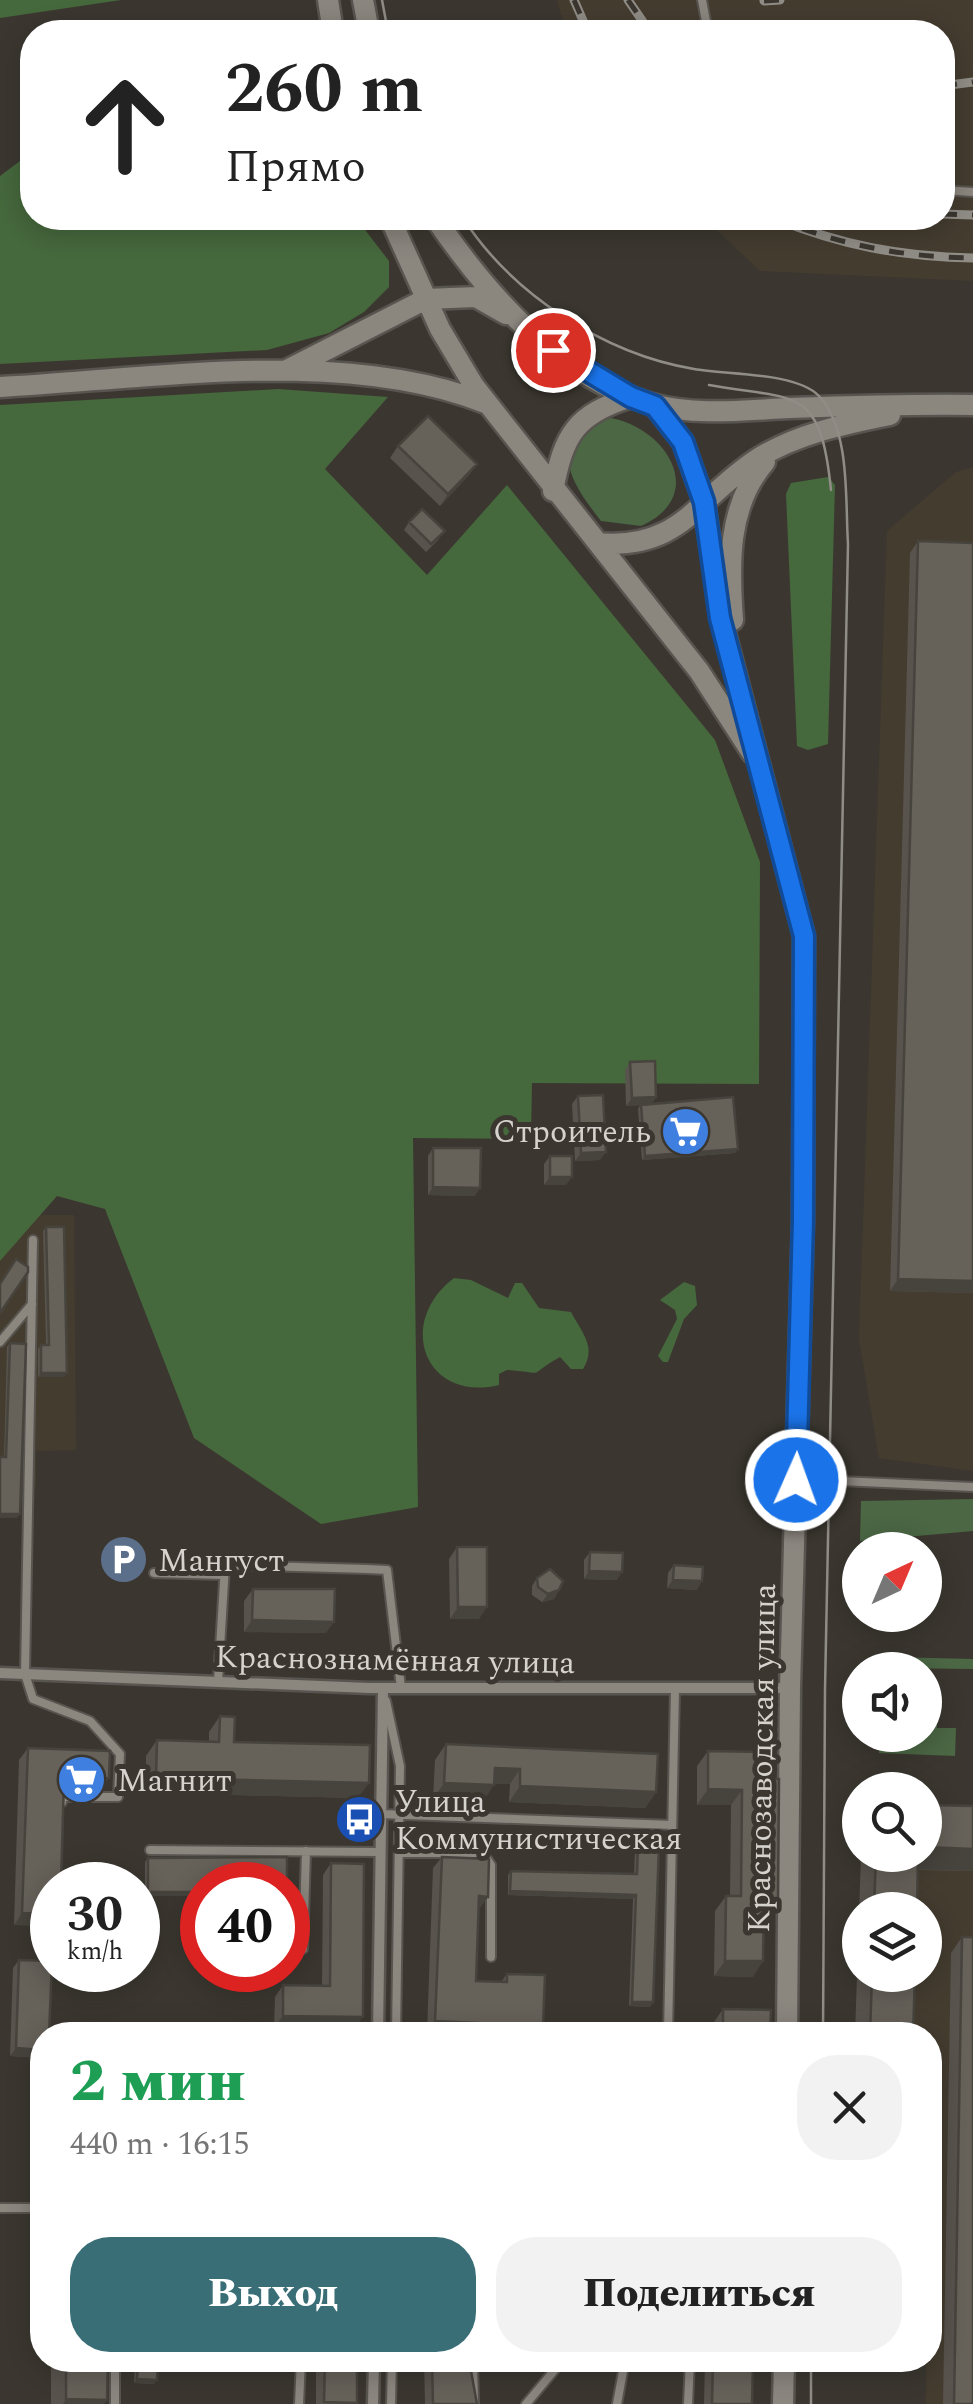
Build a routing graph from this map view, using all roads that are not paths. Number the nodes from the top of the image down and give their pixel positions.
1 (395, 230) edge
2 (445, 230) edge
3 (426, 298) junction
4 (517, 321) junction
5 (286, 371) junction
6 (0, 387) edge
7 (631, 397) junction
8 (487, 404) junction
9 (946, 404) junction
10 (973, 405) edge
11 (655, 406) junction
12 (775, 450) junction
13 (553, 490) junction
14 (704, 502) junction
15 (598, 543) junction
16 (737, 671) junction
17 (762, 767) junction
18 (33, 1240) dead end
19 (32, 1304) junction
20 (0, 1342) edge
21 (796, 1480) junction
22 (973, 1487) edge
23 (154, 1573) dead end
24 (224, 1575) junction
25 (0, 1673) edge
26 (24, 1674) junction
27 (218, 1682) junction
28 (383, 1688) junction
29 (401, 1688) junction
30 (675, 1688) junction
31 (790, 1688) junction
32 (62, 1814) edge
33 (381, 1814) junction
34 (400, 1815) junction
35 (672, 1825) junction
36 (150, 1850) dead end
37 (306, 1851) junction
38 (381, 1852) junction
39 (399, 1853) junction
40 (306, 1862) edge
41 (491, 1957) dead end
42 (378, 2022) edge
43 (396, 2022) edge
44 (668, 2022) edge
45 (787, 2022) edge
46 (0, 2208) edge
47 (30, 2208) edge
48 (115, 2372) edge
49 (300, 2372) edge
50 (374, 2372) edge
51 (392, 2372) edge
52 (474, 2372) edge
53 (553, 2372) edge
54 (623, 2372) edge
55 (689, 2372) edge
56 (784, 2372) edge
57 (114, 2404) edge
58 (299, 2404) edge
59 (373, 2404) edge
60 (391, 2404) edge
61 (474, 2404) edge
62 (526, 2404) edge
63 (618, 2404) edge
64 (688, 2404) edge
65 (783, 2404) edge

1 - 3 main road
2 - 4 main road
3 - 4 main road
3 - 5 main road
3 - 8 main road
4 - 7 main road
5 - 6 main road
5 - 8 main road
7 - 11 main road
7 - 13 main road
8 - 13 main road
9 - 10 main road
9 - 11 main road
9 - 12 main road
11 - 14 main road
12 - 14 main road
12 - 16 main road
13 - 15 main road
14 - 15 main road
14 - 16 main road
15 - 17 main road
16 - 17 main road, Краснозаводская улица
17 - 21 main road, Краснозаводская улица
18 - 19 lane
19 - 20 lane
19 - 26 lane
21 - 22 lane
21 - 31 main road, Краснозаводская улица
23 - 24 lane
24 - 27 lane
24 - 29 lane
25 - 26 street, Краснознамённая улица
26 - 27 street, Краснознамённая улица
26 - 32 lane
27 - 28 street, Краснознамённая улица
28 - 29 street, Краснознамённая улица
28 - 33 street
28 - 34 lane
29 - 30 street, Краснознамённая улица
30 - 31 street, Краснознамённая улица
30 - 35 lane
31 - 45 main road, Краснозаводская улица
33 - 34 lane
33 - 38 street
34 - 35 lane
34 - 39 lane
35 - 44 lane
36 - 37 lane
37 - 38 lane
37 - 40 lane
38 - 42 street
39 - 41 lane
39 - 43 lane
46 - 47 lane
48 - 57 lane
49 - 58 lane
50 - 59 street
51 - 60 lane
52 - 61 lane
53 - 62 lane
54 - 63 lane
55 - 64 lane
56 - 65 main road

